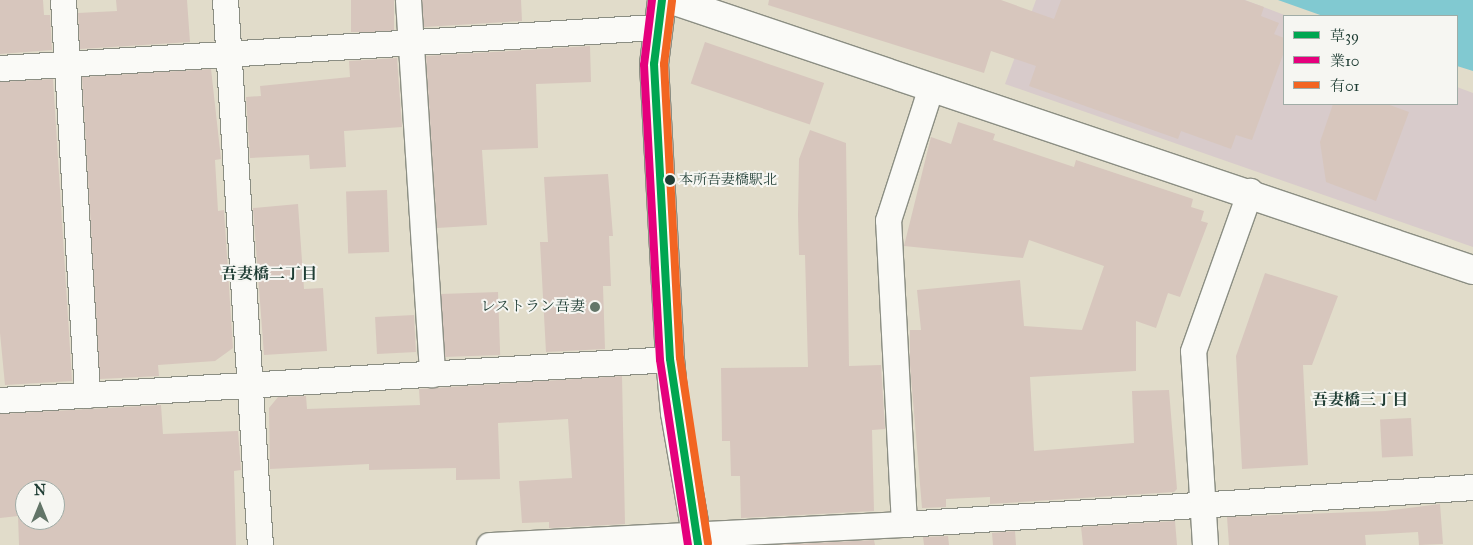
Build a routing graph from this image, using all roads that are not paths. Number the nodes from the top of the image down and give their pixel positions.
1 (63, 0) edge
2 (225, 0) edge
3 (408, 0) edge
4 (662, 0) edge
5 (672, 0) edge
6 (656, 27) junction
7 (411, 44) junction
8 (228, 55) junction
9 (67, 64) junction
10 (0, 68) edge
11 (931, 86) junction
12 (1250, 191) junction
13 (1473, 270) edge
14 (670, 359) junction
15 (432, 374) junction
16 (250, 385) junction
17 (87, 395) junction
18 (0, 400) edge
19 (1473, 487) edge
20 (1202, 504) junction
21 (904, 524) junction
22 (697, 538) edge
23 (260, 545) edge
24 (489, 545) edge
25 (1205, 545) edge

1 - 9 street
2 - 8 street
3 - 7 street
4 - 6 street
5 - 11 street
6 - 7 street
6 - 14 street
7 - 8 street
7 - 15 street
8 - 9 street
8 - 16 street
9 - 10 street
9 - 17 street
11 - 12 street
11 - 21 street
12 - 13 street
12 - 20 street
14 - 15 street
14 - 22 street
15 - 16 street
16 - 17 street
16 - 23 street
17 - 18 street
19 - 20 street
20 - 21 street
20 - 25 street
21 - 22 street
22 - 24 street

